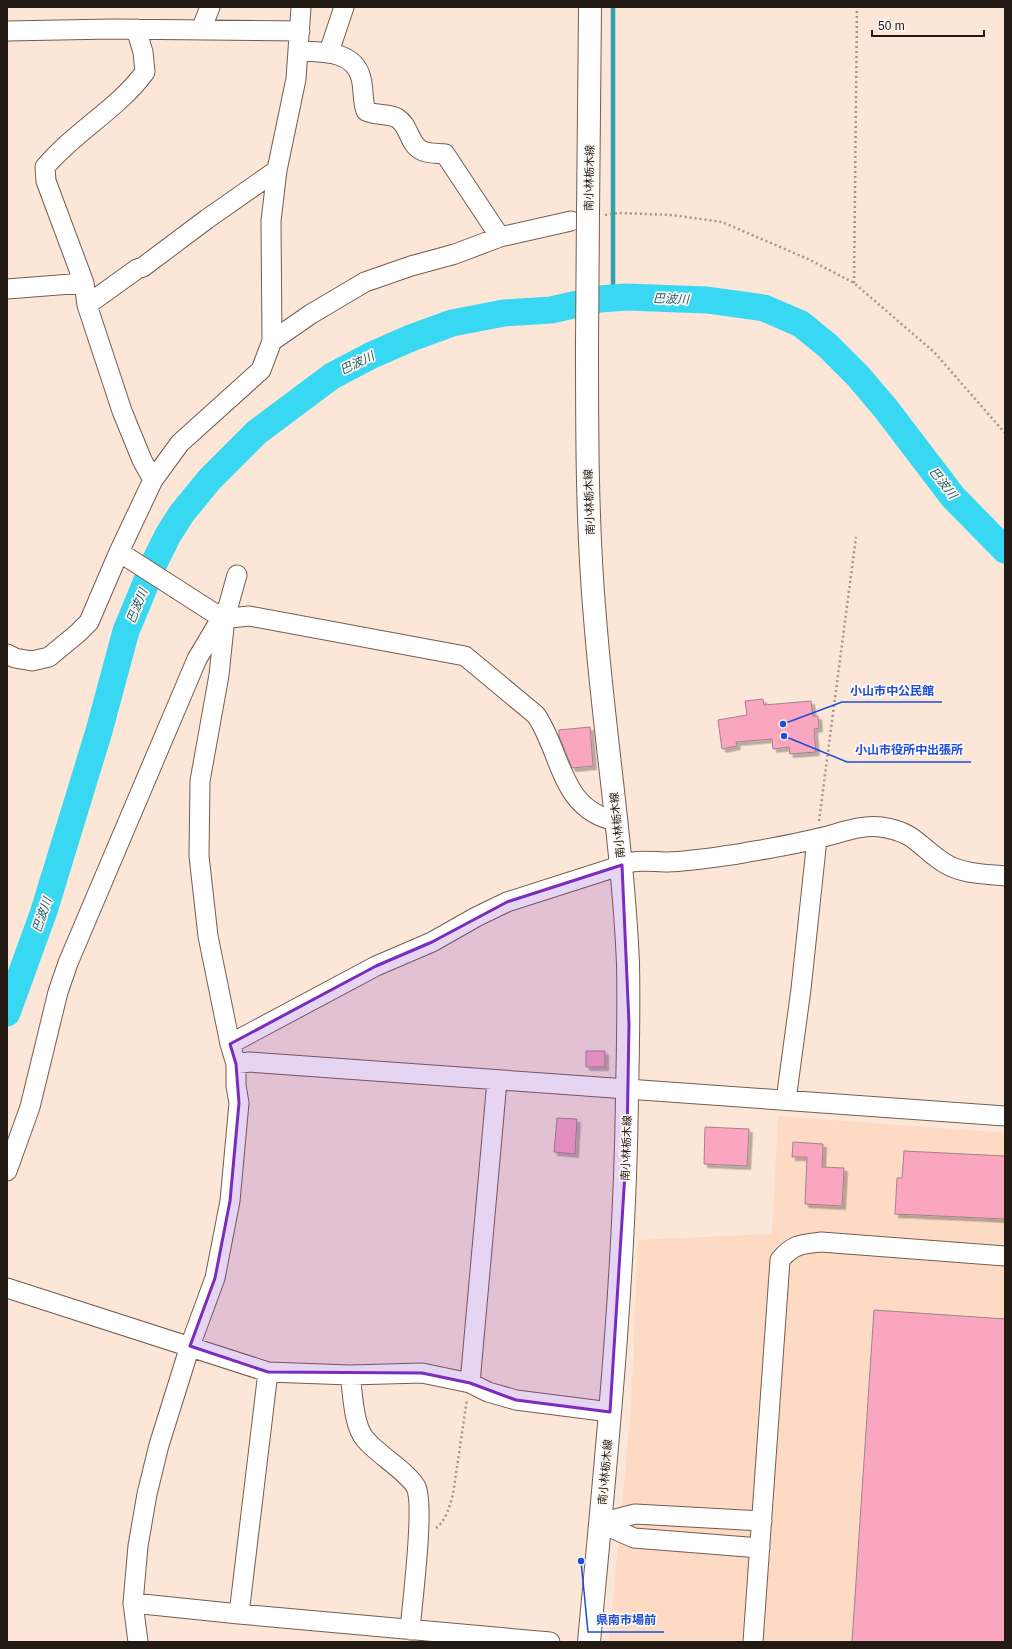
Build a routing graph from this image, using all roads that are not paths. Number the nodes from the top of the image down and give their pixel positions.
1 (210, 7) edge
2 (301, 7) edge
3 (344, 7) edge
4 (590, 7) edge
5 (136, 30) junction
6 (201, 30) junction
7 (7, 31) edge
8 (300, 31) junction
9 (298, 51) junction
10 (329, 52) junction
11 (276, 170) junction
12 (587, 216) junction
13 (500, 237) junction
14 (84, 283) junction
15 (7, 289) edge
16 (87, 305) junction
17 (272, 341) junction
18 (153, 480) junction
19 (123, 554) junction
20 (237, 575) dead end
21 (217, 616) junction
22 (7, 654) edge
23 (616, 821) junction
24 (817, 839) junction
25 (622, 865) junction
26 (1005, 876) edge
27 (230, 1044) junction
28 (236, 1064) junction
29 (497, 1081) junction
30 (627, 1088) junction
31 (786, 1100) junction
32 (1005, 1116) edge
33 (7, 1171) edge
34 (1005, 1256) edge
35 (7, 1288) edge
36 (190, 1346) junction
37 (268, 1372) junction
38 (350, 1375) junction
39 (470, 1383) junction
40 (610, 1412) junction
41 (762, 1521) junction
42 (600, 1523) junction
43 (760, 1548) junction
44 (133, 1603) junction
45 (239, 1614) junction
46 (410, 1630) junction
47 (138, 1642) edge
48 (550, 1642) edge
49 (589, 1642) edge
50 (753, 1642) edge

1 - 6 street
2 - 8 street
3 - 10 street
4 - 12 main road, 南小林栃木線
5 - 6 street
5 - 7 street
5 - 14 street
6 - 8 street
8 - 9 street
9 - 10 street
9 - 11 street
10 - 13 street
11 - 16 street
11 - 17 street
12 - 13 street
12 - 23 main road, 南小林栃木線, bridge
13 - 17 street
14 - 15 street
14 - 16 street
16 - 18 street
17 - 18 street
18 - 19 street
19 - 21 street
19 - 22 street
20 - 21 street
21 - 23 street
21 - 27 street
21 - 33 street
23 - 25 main road, 南小林栃木線
24 - 25 street
24 - 26 street
24 - 31 street
25 - 27 street
25 - 30 main road, 南小林栃木線
27 - 28 street
28 - 29 street
28 - 36 street
29 - 30 street
29 - 39 street
30 - 31 street
30 - 40 main road, 南小林栃木線
31 - 32 street
34 - 41 street
35 - 36 street
36 - 37 street
36 - 44 street
37 - 38 street
37 - 45 street
38 - 39 street
38 - 46 street
39 - 40 street
40 - 42 main road, 南小林栃木線
41 - 42 street
41 - 43 street
42 - 43 street
42 - 49 main road, 南小林栃木線
43 - 50 street
44 - 45 street
44 - 47 street
45 - 46 street
46 - 48 street

